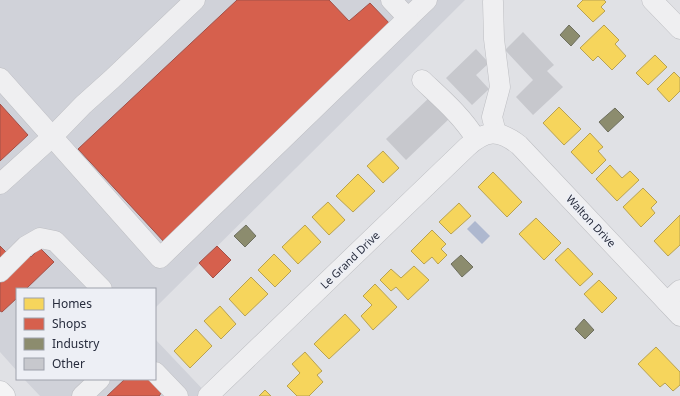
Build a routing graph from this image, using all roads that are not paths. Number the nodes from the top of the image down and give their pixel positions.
1 (195, 0) edge
2 (391, 0) edge
3 (427, 0) edge
4 (652, 0) edge
5 (493, 2) dead end
6 (408, 18) junction
7 (680, 29) edge
8 (0, 78) edge
9 (422, 80) dead end
10 (496, 133) junction
11 (52, 137) junction
12 (476, 139) junction
13 (0, 184) edge
14 (0, 272) edge
15 (101, 288) edge
16 (676, 303) edge
17 (156, 373) edge
18 (99, 380) edge
19 (0, 392) edge
20 (4, 396) edge
21 (82, 396) edge
22 (178, 396) edge
23 (208, 396) edge

1 - 11 street
2 - 6 street
3 - 6 street
4 - 7 street
5 - 10 street
6 - 11 street
8 - 11 street
9 - 12 street
10 - 12 street, Le Grand Drive
10 - 16 street, Walton Drive
11 - 13 street
12 - 23 street, Le Grand Drive
14 - 15 street
17 - 22 street
18 - 21 street
19 - 20 main road

